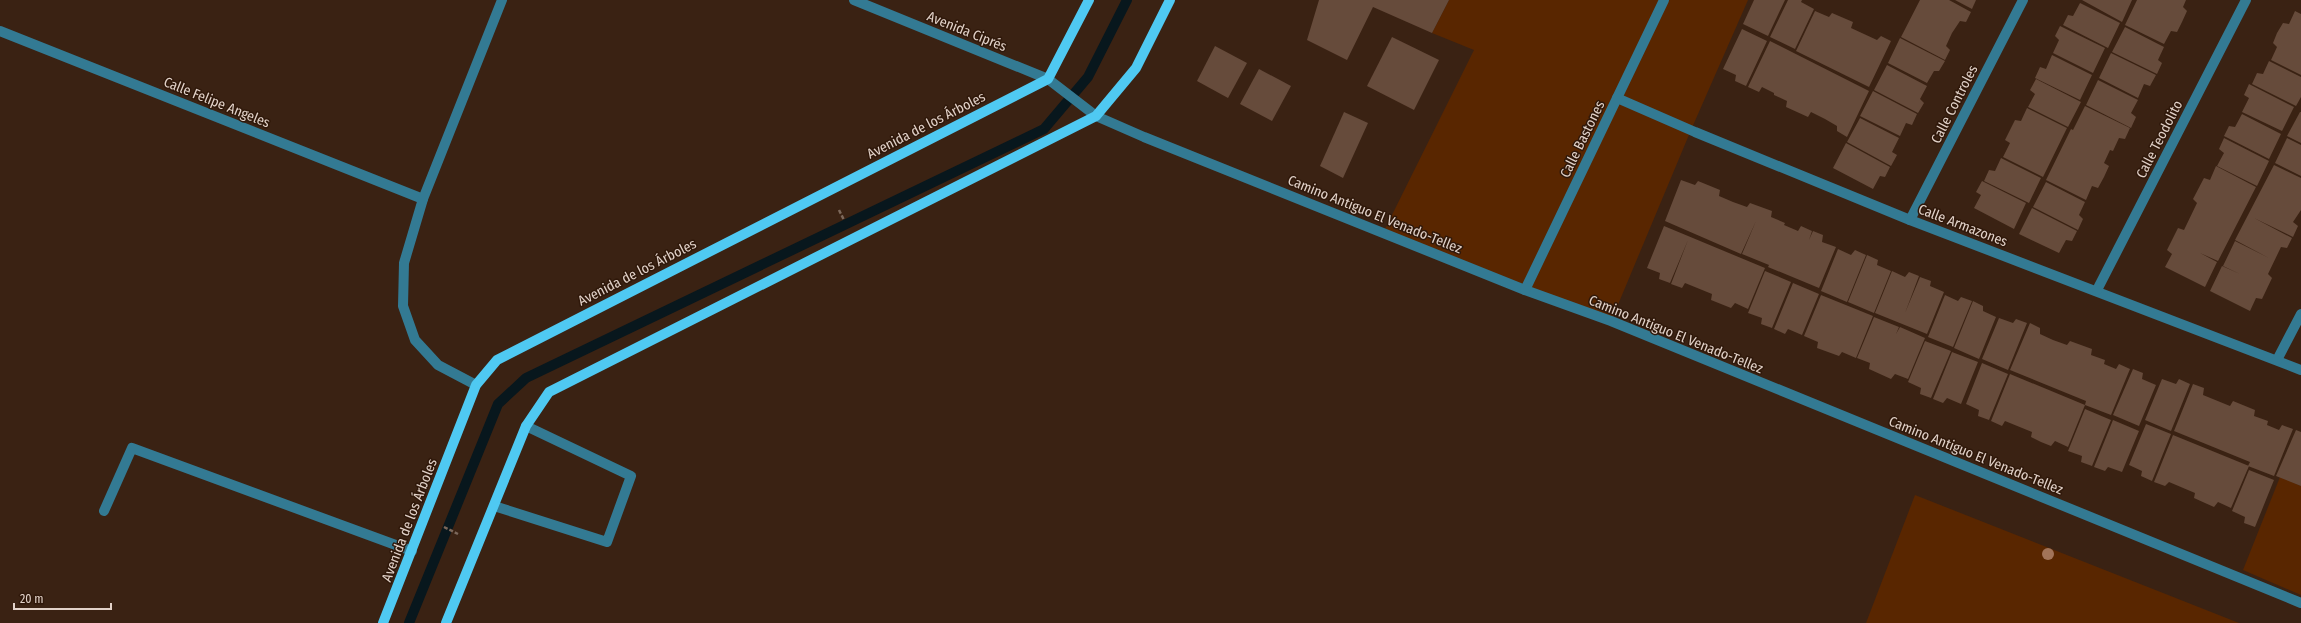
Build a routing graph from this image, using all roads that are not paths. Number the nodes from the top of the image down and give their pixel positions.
1 (502, 0) edge
2 (854, 0) edge
3 (1089, 0) edge
4 (1170, 0) edge
5 (1664, 0) edge
6 (2023, 0) edge
7 (2246, 0) edge
8 (0, 31) edge
9 (1048, 79) junction
10 (1617, 98) junction
11 (1096, 116) junction
12 (423, 199) junction
13 (1910, 220) junction
14 (1525, 290) junction
15 (2097, 290) junction
16 (2301, 314) edge
17 (2277, 360) junction
18 (2301, 370) edge
19 (476, 385) junction
20 (526, 426) junction
21 (494, 506) junction
22 (104, 512) dead end
23 (412, 552) junction
24 (2301, 603) edge
25 (383, 623) edge
26 (446, 623) edge

1 - 12 street
2 - 9 street, Avenida Ciprés
3 - 9 main road
4 - 11 main road
5 - 10 street, Calle Bastones
6 - 13 street, Calle Controles
7 - 15 street, Calle Teodolito
8 - 12 street, Calle Felipe Angeles
9 - 11 street, Camino Antiguo El Venado-Tellez
9 - 19 main road, Avenida de los Árboles
10 - 13 street, Calle Armazones
10 - 14 street, Calle Bastones
11 - 14 street, Camino Antiguo El Venado-Tellez
11 - 20 main road
12 - 19 street
13 - 15 street, Calle Armazones
14 - 24 street, Camino Antiguo El Venado-Tellez
15 - 17 street, Calle Armazones
16 - 17 street
17 - 18 street, Calle Armazones
19 - 23 main road, Avenida de los Árboles
20 - 21 main road
20 - 21 street
21 - 26 main road
22 - 23 street
23 - 25 main road, Avenida de los Árboles

